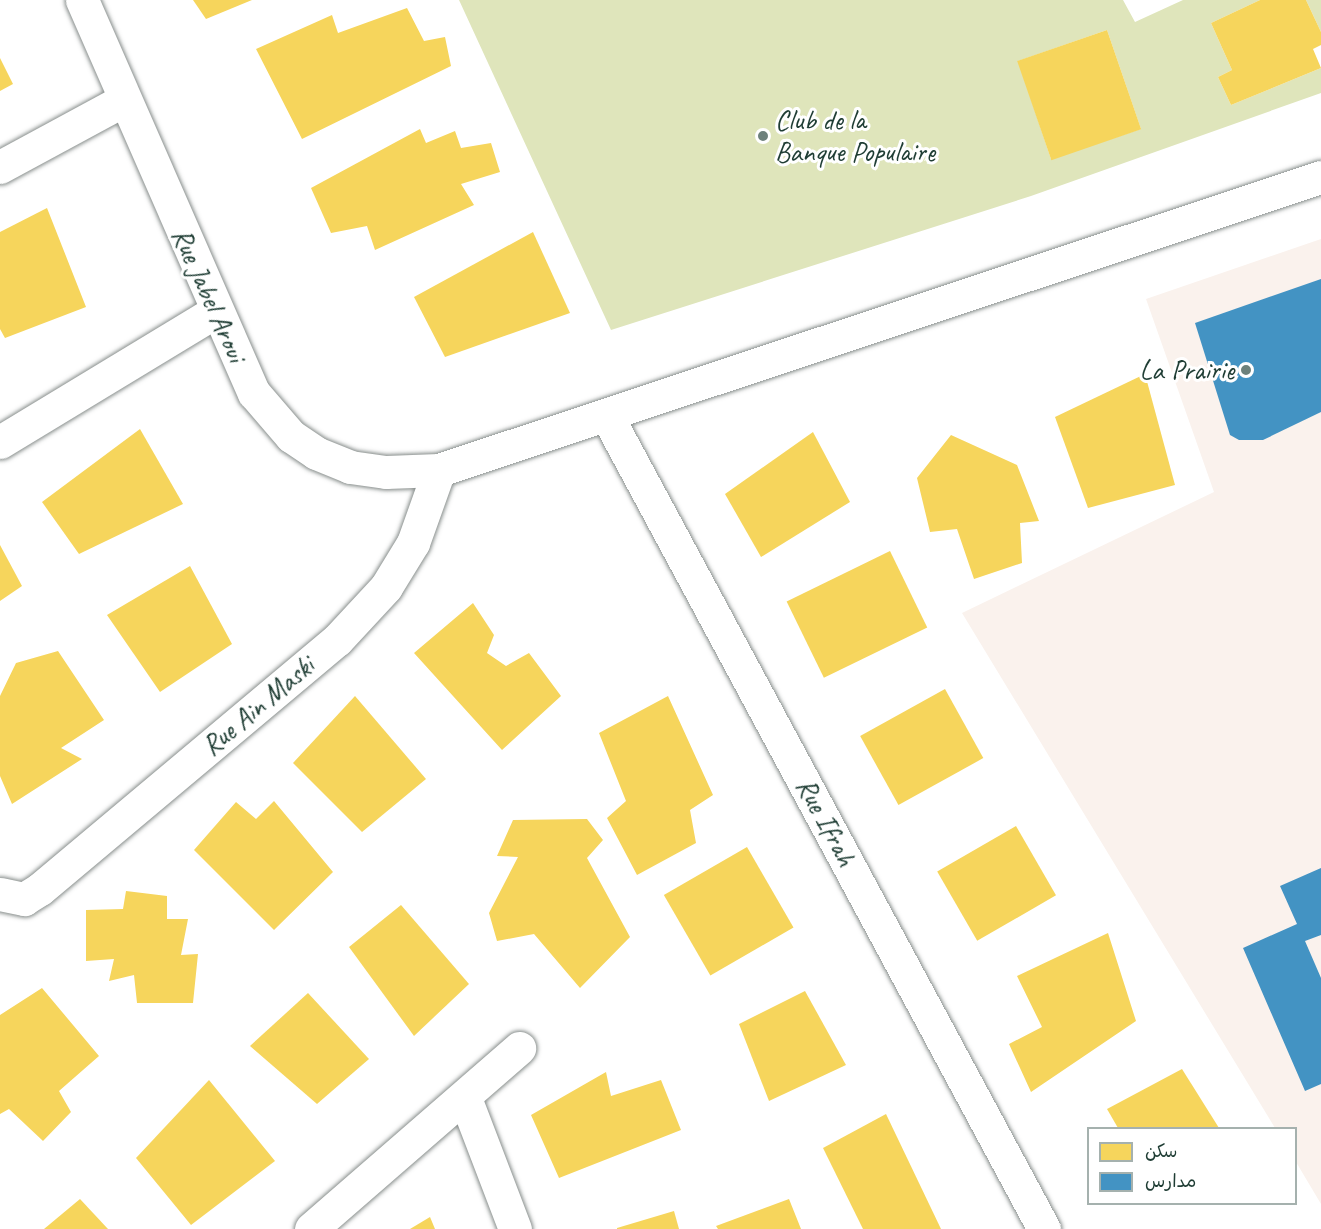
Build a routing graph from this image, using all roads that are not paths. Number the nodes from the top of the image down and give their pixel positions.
1 (82, 0) edge
2 (124, 100) junction
3 (0, 167) edge
4 (1321, 177) edge
5 (215, 312) junction
6 (607, 416) junction
7 (0, 442) edge
8 (439, 470) junction
9 (12, 897) edge
10 (519, 1048) dead end
11 (465, 1098) junction
12 (310, 1229) edge
13 (514, 1229) edge
14 (1044, 1229) edge

1 - 2 street, Rue Jabel Aroui
2 - 3 street
2 - 5 street, Rue Jabel Aroui
4 - 6 street, Rue Jabel Aroui
5 - 7 street
5 - 8 street, Rue Jabel Aroui
6 - 8 street, Rue Jabel Aroui
6 - 14 street, Rue Ifrah
8 - 9 street, Rue Ain Maski
10 - 11 street
11 - 12 street
11 - 13 street

